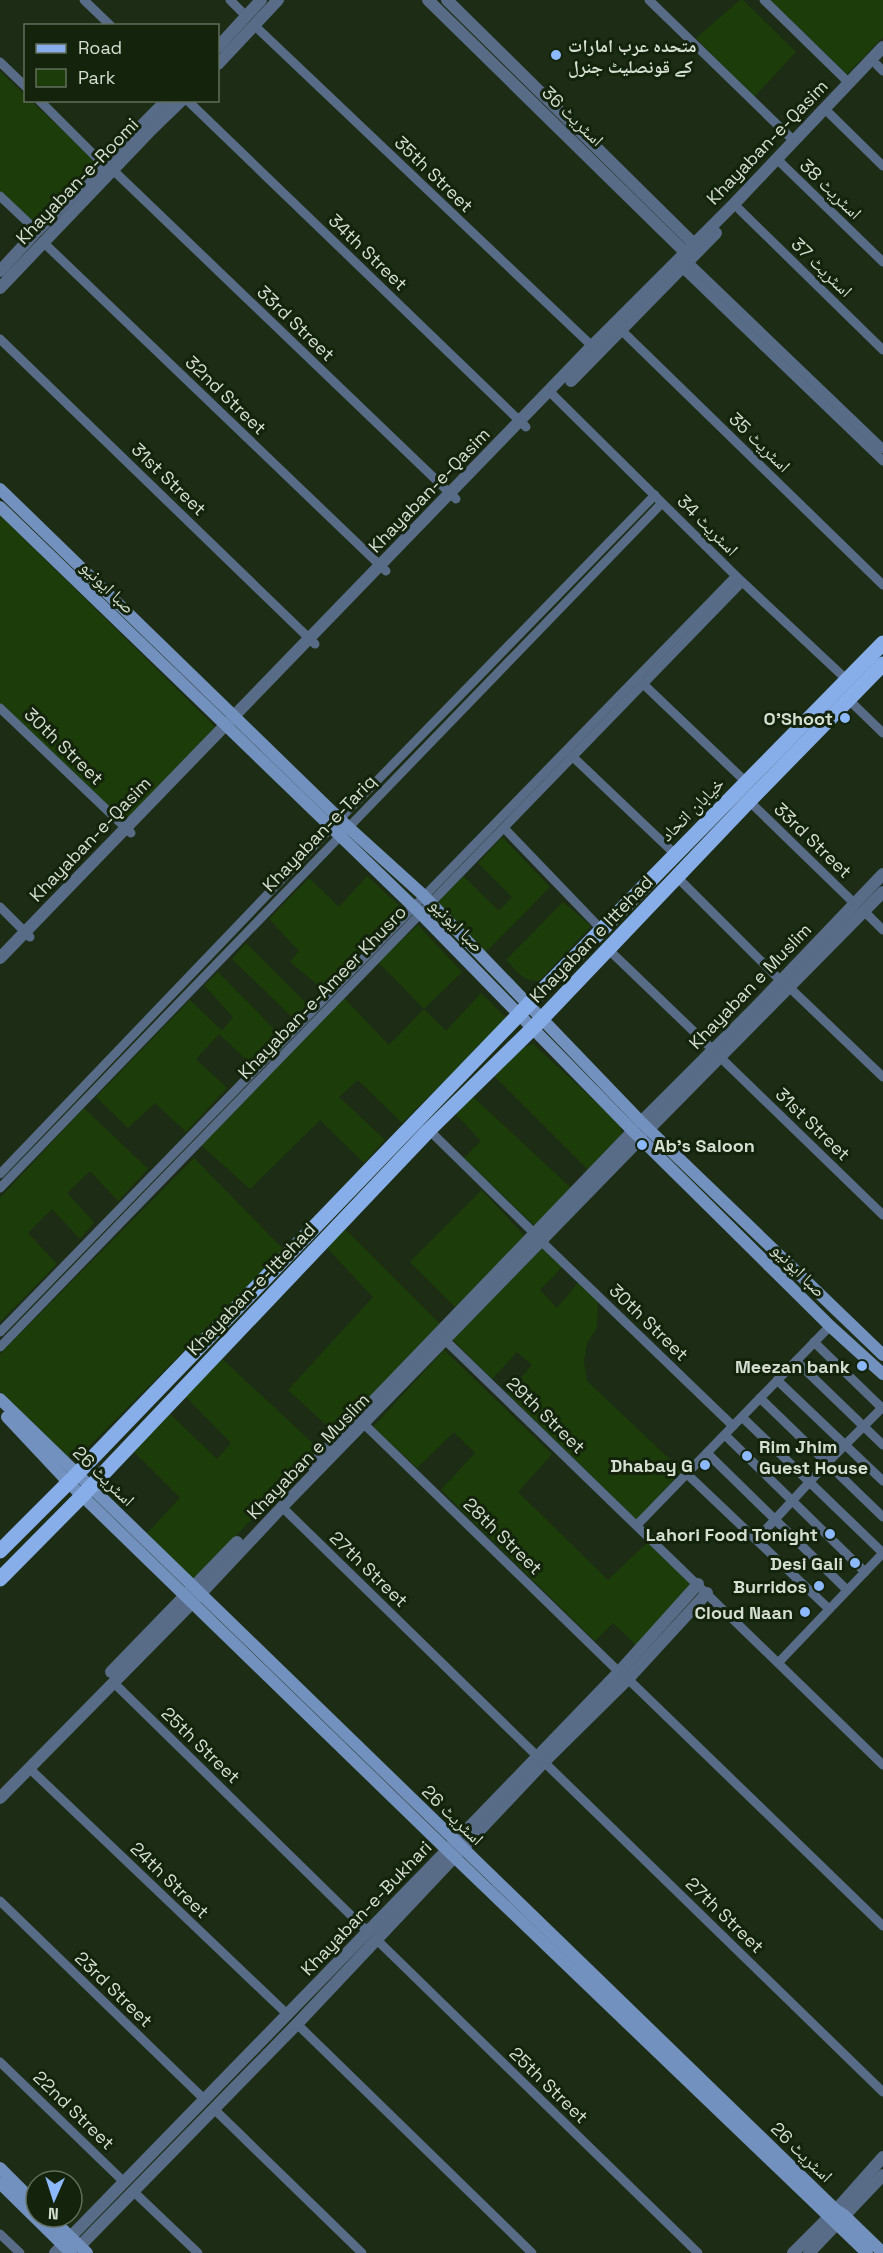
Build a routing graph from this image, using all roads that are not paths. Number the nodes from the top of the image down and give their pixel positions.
1 (84, 0) edge
2 (230, 0) edge
3 (261, 0) edge
4 (278, 0) edge
5 (428, 0) edge
6 (447, 0) edge
7 (649, 0) edge
8 (764, 0) edge
9 (250, 20) junction
10 (109, 24) edge
11 (219, 46) edge
12 (883, 47) edge
13 (0, 62) edge
14 (219, 63) edge
15 (881, 65) edge
16 (849, 83) junction
17 (24, 85) edge
18 (41, 102) edge
19 (166, 102) edge
20 (180, 102) edge
21 (189, 102) edge
22 (830, 114) junction
23 (146, 129) junction
24 (793, 140) junction
25 (781, 164) junction
26 (883, 166) edge
27 (108, 168) junction
28 (0, 196) edge
29 (739, 209) junction
30 (40, 237) junction
31 (688, 257) junction
32 (883, 262) edge
33 (0, 271) edge
34 (0, 288) edge
35 (618, 327) junction
36 (0, 339) edge
37 (592, 346) junction
38 (883, 350) edge
39 (553, 394) junction
40 (524, 424) junction
41 (883, 449) edge
42 (883, 461) edge
43 (0, 489) edge
44 (655, 495) junction
45 (453, 497) junction
46 (662, 502) junction
47 (0, 507) edge
48 (383, 568) junction
49 (739, 579) junction
50 (883, 585) edge
51 (313, 641) junction
52 (883, 643) edge
53 (883, 664) edge
54 (846, 679) junction
55 (640, 680) junction
56 (848, 699) junction
57 (0, 708) edge
58 (610, 711) junction
59 (233, 723) junction
60 (883, 733) edge
61 (572, 756) junction
62 (746, 782) junction
63 (749, 801) junction
64 (340, 827) junction
65 (504, 828) junction
66 (129, 831) junction
67 (675, 854) junction
68 (883, 874) edge
69 (677, 877) junction
70 (883, 892) edge
71 (427, 900) junction
72 (854, 903) junction
73 (0, 908) edge
74 (417, 910) junction
75 (864, 911) junction
76 (602, 930) junction
77 (883, 930) edge
78 (27, 934) junction
79 (822, 946) junction
80 (608, 949) junction
81 (0, 958) edge
82 (0, 968) edge
83 (785, 984) junction
84 (524, 1009) junction
85 (538, 1023) junction
86 (717, 1054) junction
87 (104, 1066) junction
88 (111, 1074) junction
89 (883, 1077) edge
90 (92, 1079) junction
91 (99, 1087) junction
92 (214, 1120) junction
93 (429, 1130) junction
94 (641, 1130) junction
95 (0, 1174) edge
96 (0, 1188) edge
97 (883, 1215) edge
98 (538, 1237) junction
99 (484, 1293) junction
100 (830, 1326) junction
101 (0, 1332) edge
102 (445, 1340) junction
103 (814, 1342) junction
104 (0, 1347) edge
105 (883, 1355) edge
106 (796, 1360) junction
107 (883, 1374) edge
108 (777, 1380) junction
109 (393, 1387) junction
110 (760, 1398) junction
111 (0, 1399) edge
112 (882, 1407) edge
113 (0, 1410) edge
114 (742, 1417) junction
115 (364, 1424) junction
116 (733, 1426) junction
117 (863, 1426) junction
118 (725, 1435) junction
119 (845, 1445) junction
120 (883, 1445) edge
121 (331, 1451) junction
122 (707, 1453) junction
123 (827, 1463) junction
124 (687, 1474) junction
125 (72, 1478) junction
126 (883, 1481) edge
127 (809, 1483) junction
128 (86, 1491) junction
129 (792, 1501) junction
130 (282, 1507) junction
131 (883, 1517) edge
132 (776, 1519) junction
133 (637, 1525) junction
134 (758, 1539) junction
135 (244, 1541) junction
136 (0, 1551) edge
137 (881, 1559) edge
138 (865, 1572) junction
139 (0, 1579) edge
140 (698, 1584) junction
141 (847, 1590) junction
142 (707, 1593) junction
143 (193, 1595) junction
144 (829, 1609) junction
145 (779, 1662) junction
146 (624, 1676) junction
147 (113, 1682) junction
148 (540, 1759) junction
149 (883, 1765) edge
150 (29, 1768) junction
151 (0, 1787) edge
152 (0, 1798) edge
153 (455, 1850) junction
154 (0, 1901) edge
155 (883, 1926) edge
156 (372, 1936) junction
157 (292, 2020) junction
158 (0, 2061) edge
159 (883, 2092) edge
160 (209, 2104) junction
161 (883, 2157) edge
162 (0, 2168) edge
163 (883, 2175) edge
164 (0, 2183) edge
165 (129, 2186) junction
166 (24, 2192) edge
167 (837, 2216) junction
168 (58, 2229) edge
169 (0, 2234) edge
170 (71, 2248) edge
171 (17, 2252) edge
172 (198, 2253) edge
173 (362, 2253) edge
174 (532, 2253) edge
175 (698, 2253) edge
176 (793, 2253) edge
177 (809, 2253) edge
178 (867, 2253) edge
179 (883, 2253) edge

1 - 10 street
2 - 9 street, 35th Street
3 - 9 street
4 - 9 street
5 - 31 street, اسٹریٹ 36
6 - 31 street, اسٹریٹ 36
7 - 24 street
8 - 16 street
9 - 11 street
9 - 14 street
9 - 37 street, 35th Street
12 - 16 street, Khayaban-e-Qasim
13 - 17 street
15 - 22 street, Khayaban-e-Qasim
16 - 24 street, Khayaban-e-Qasim
18 - 27 street, 33rd Street
19 - 23 street, Khayaban-e-Roomi
20 - 23 street, Khayaban-e-Roomi
21 - 40 street, 34th Street
22 - 25 street, Khayaban-e-Qasim
22 - 26 street
23 - 27 street, Khayaban-e-Roomi
24 - 31 street, Khayaban-e-Qasim
25 - 29 street, Khayaban-e-Qasim
25 - 32 street, اسٹریٹ 38
27 - 30 street, Khayaban-e-Roomi
27 - 45 street, 33rd Street
28 - 30 street, 32nd Street
29 - 31 street, Khayaban-e-Qasim
29 - 38 street, اسٹریٹ 37
30 - 33 street, Khayaban-e-Roomi
30 - 34 street, Khayaban-e-Roomi
30 - 48 street, 32nd Street
31 - 35 street, Khayaban-e-Qasim
31 - 41 street, اسٹریٹ 36
31 - 42 street, اسٹریٹ 36
35 - 37 street, Khayaban-e-Qasim
35 - 39 street, Khayaban-e-Qasim
35 - 50 street, اسٹریٹ 35
36 - 51 street, 31st Street
37 - 39 street, Khayaban-e-Qasim
39 - 40 street, Khayaban-e-Qasim
39 - 44 street, اسٹریٹ 34
40 - 45 street, Khayaban-e-Qasim
43 - 59 main road, صبا ایونیو
44 - 46 street, اسٹریٹ 34
44 - 64 street, Khayaban-e-Tariq
45 - 48 street, Khayaban-e-Qasim
46 - 49 street, اسٹریٹ 34
46 - 64 street, Khayaban-e-Tariq
47 - 59 main road, صبا ایونیو
48 - 51 street, Khayaban-e-Qasim
49 - 54 street, اسٹریٹ 34
49 - 55 street, Khayaban-e-Ameer Khusro
51 - 59 street, Khayaban-e-Qasim
52 - 54 main road, خیابان اتحاد
53 - 56 main road
54 - 62 main road, خیابان اتحاد
55 - 58 street, Khayaban-e-Ameer Khusro
55 - 62 street
56 - 60 street
56 - 63 main road
57 - 66 street, 30th Street
58 - 61 street, Khayaban-e-Ameer Khusro
58 - 71 street, Khayaban-e-Ameer Khusro
59 - 64 main road, صبا ایونیو
59 - 66 street, Khayaban-e-Qasim
61 - 65 street, Khayaban-e-Ameer Khusro
61 - 67 street
62 - 67 main road, خیابان اتحاد
63 - 69 main road
63 - 72 street, 33rd Street
64 - 71 main road, صبا ایونیو
64 - 74 main road, صبا ایونیو
64 - 87 street, Khayaban-e-Tariq
64 - 88 street, Khayaban-e-Tariq
65 - 71 street, Khayaban-e-Ameer Khusro
65 - 76 street
66 - 78 street, Khayaban-e-Qasim
67 - 76 main road, خیابان اتحاد
68 - 72 street, Khayaban e Muslim
69 - 80 main road, Khayaban e Ittehad
69 - 83 street
70 - 75 street, Khayaban e Muslim
71 - 74 street, Khayaban-e-Ameer Khusro
71 - 84 main road, صبا ایونیو
72 - 79 street, Khayaban e Muslim
73 - 78 street
74 - 84 main road, صبا ایونیو
74 - 92 street, Khayaban-e-Ameer Khusro
75 - 77 street
75 - 79 street, Khayaban e Muslim
76 - 84 main road, خیابان اتحاد
78 - 81 street, Khayaban-e-Qasim
78 - 82 street, Khayaban-e-Qasim
79 - 83 street, Khayaban e Muslim
80 - 85 main road, Khayaban e Ittehad
80 - 86 street, 31st Street
83 - 86 street, Khayaban e Muslim
83 - 89 street
84 - 85 main road, صبا ایونیو
84 - 125 main road, Khayaban-e-Ittehad
85 - 93 main road, Khayaban-e-Ittehad
85 - 94 main road, صبا ایونیو
86 - 94 street, Khayaban e Muslim
86 - 97 street, 31st Street
87 - 88 street
87 - 90 street, Khayaban-e-Tariq
88 - 91 street, Khayaban-e-Tariq
90 - 91 street
90 - 95 street, Khayaban-e-Tariq
91 - 96 street, Khayaban-e-Tariq
92 - 101 street, Khayaban-e-Ameer Khusro
92 - 104 street, Khayaban-e-Ameer Khusro
93 - 98 street, 30th Street
93 - 128 main road, Khayaban-e-Ittehad
94 - 98 street, Khayaban e Muslim
94 - 100 main road, صبا ایونیو
94 - 105 main road, صبا ایونیو
98 - 99 street, Khayaban e Muslim
98 - 116 street, 30th Street
99 - 102 street, Khayaban e Muslim
99 - 109 street, Khayaban e Muslim
100 - 103 street
100 - 107 main road, صبا ایونیو
102 - 109 street, Khayaban e Muslim
102 - 133 street, 29th Street
103 - 106 street
103 - 112 street
106 - 108 street
106 - 117 street
108 - 110 street
108 - 119 street
109 - 115 street, Khayaban e Muslim
109 - 121 street, Khayaban e Muslim
110 - 114 street
110 - 123 street
111 - 125 main road, اسٹریٹ 26
112 - 117 street
113 - 125 main road, اسٹریٹ 26
114 - 116 street
114 - 127 street
115 - 121 street, Khayaban e Muslim
115 - 146 street, 28th Street
116 - 118 street
117 - 119 street
117 - 120 street
118 - 122 street
118 - 129 street
119 - 123 street
119 - 126 street
121 - 130 street, Khayaban e Muslim
121 - 135 street, Khayaban e Muslim
122 - 124 street
122 - 132 street
123 - 127 street
123 - 131 street
124 - 133 street
124 - 134 street
125 - 128 main road, اسٹریٹ 26
125 - 136 main road, Khayaban-e-Ittehad
127 - 129 street
127 - 137 street
128 - 139 main road, Khayaban-e-Ittehad
128 - 143 main road, اسٹریٹ 26
129 - 132 street
129 - 138 street
130 - 135 street, Khayaban e Muslim
130 - 148 street, 27th Street
132 - 134 street
132 - 141 street
133 - 140 street, 29th Street
134 - 144 street
135 - 143 street, Khayaban e Muslim
137 - 138 street
138 - 141 street
140 - 142 street, 29th Street
140 - 146 street, Khayaban-e-Bukhari
141 - 144 street
142 - 145 street, 29th Street
142 - 146 street, Khayaban-e-Bukhari
143 - 147 street, Khayaban e Muslim
143 - 151 street, Khayaban e Muslim
143 - 153 main road, اسٹریٹ 26
144 - 145 street
145 - 149 street, 29th Street
146 - 148 street, Khayaban-e-Bukhari
146 - 155 street, 28th Street
147 - 150 street, Khayaban e Muslim
147 - 156 street, 25th Street
148 - 153 street, Khayaban-e-Bukhari
148 - 159 street, 27th Street
150 - 152 street, Khayaban e Muslim
150 - 157 street, 24th Street
153 - 156 street, Khayaban-e-Bukhari
153 - 167 main road, اسٹریٹ 26
154 - 160 street, 23rd Street
156 - 157 street, Khayaban-e-Bukhari
156 - 175 street, 25th Street
157 - 160 street, Khayaban-e-Bukhari
157 - 174 street, 24th Street
158 - 165 street, 22nd Street
160 - 165 street, Khayaban-e-Bukhari
160 - 173 street, 23rd Street
161 - 167 street
162 - 166 main road
163 - 167 street
164 - 170 main road
165 - 170 street, Khayaban-e-Bukhari
165 - 172 street, 22nd Street
167 - 176 street
167 - 177 street
167 - 178 main road, اسٹریٹ 26
167 - 179 main road, اسٹریٹ 26
168 - 170 main road
169 - 171 street

